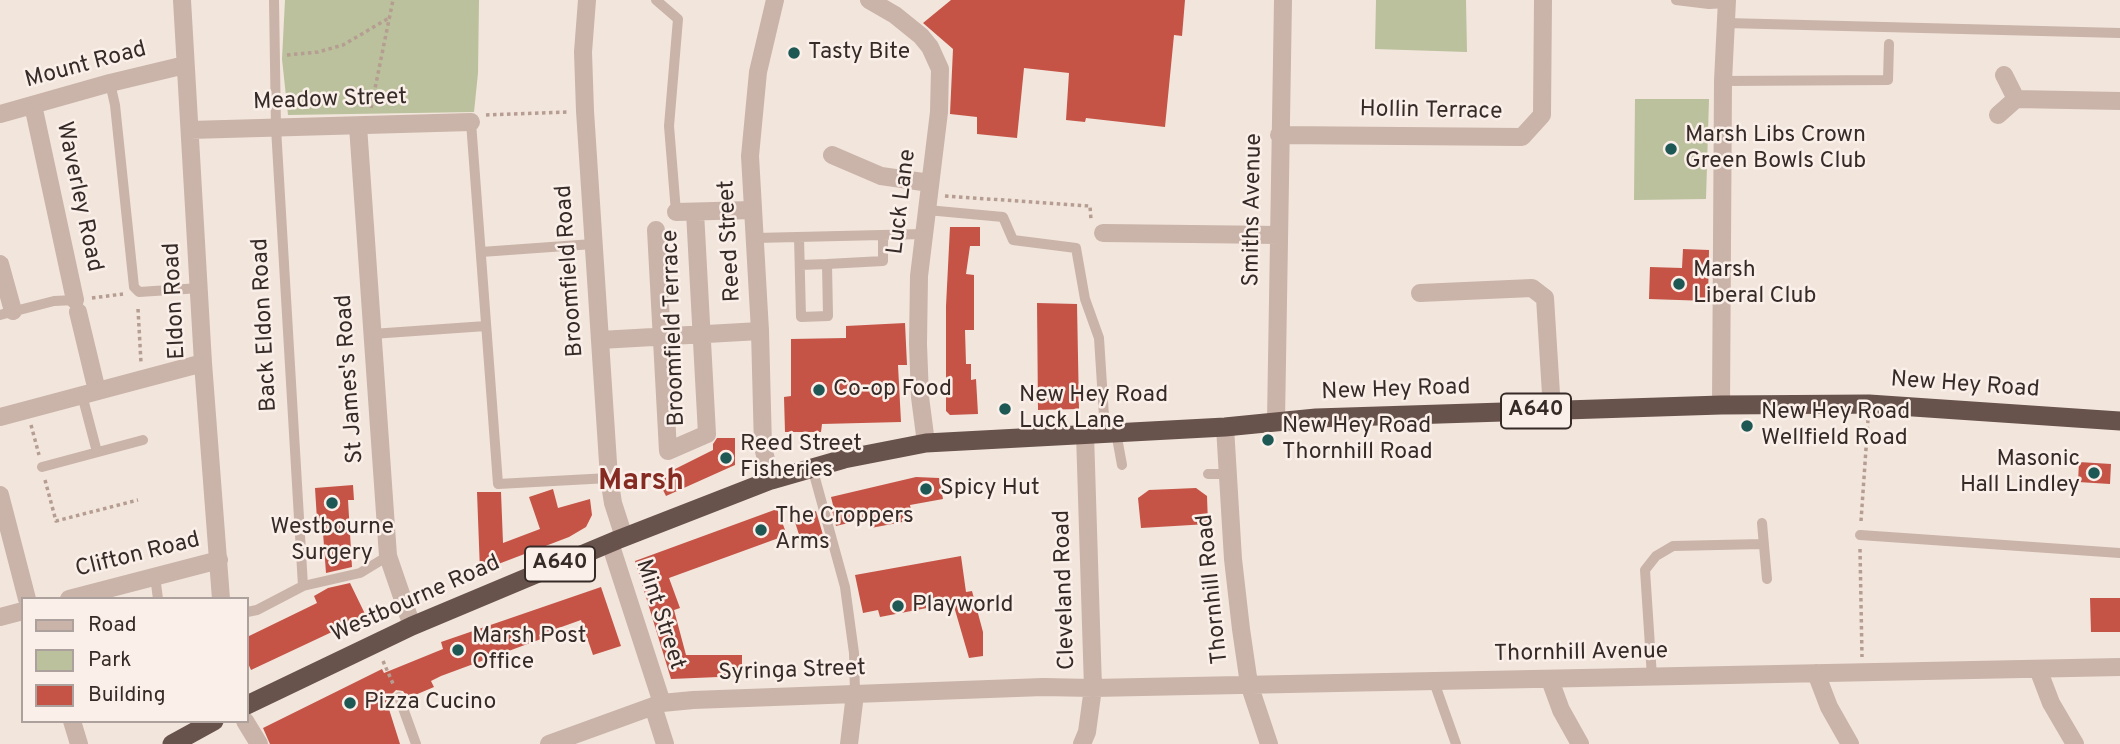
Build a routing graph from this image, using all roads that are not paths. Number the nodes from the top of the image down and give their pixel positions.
1 (182, 0) edge
2 (274, 0) edge
3 (587, 0) edge
4 (656, 0) edge
5 (775, 0) edge
6 (869, 0) edge
7 (1283, 0) edge
8 (1543, 0) edge
9 (1676, 0) edge
10 (1727, 1) edge
11 (1726, 23) junction
12 (2120, 33) edge
13 (1889, 44) dead end
14 (185, 65) junction
15 (2004, 75) dead end
16 (1724, 81) junction
17 (110, 83) junction
18 (2016, 99) junction
19 (2120, 101) edge
20 (33, 105) junction
21 (0, 114) edge
22 (1998, 115) dead end
23 (471, 122) joint
24 (363, 125) junction
25 (276, 128) junction
26 (190, 130) junction
27 (1279, 135) junction
28 (832, 155) dead end
29 (928, 196) junction
30 (753, 210) junction
31 (676, 212) joint
32 (695, 212) junction
33 (656, 230) dead end
34 (1103, 233) road end
35 (924, 234) junction
36 (883, 235) junction
37 (1279, 235) junction
38 (799, 237) junction
39 (755, 239) junction
40 (593, 244) junction
41 (481, 252) junction
42 (0, 264) edge
43 (827, 264) junction
44 (800, 265) junction
45 (200, 288) junction
46 (1420, 293) dead end
47 (77, 306) junction
48 (6, 313) edge
49 (486, 326) junction
50 (760, 331) junction
51 (372, 334) junction
52 (701, 334) junction
53 (662, 337) junction
54 (600, 340) junction
55 (203, 363) junction
56 (89, 393) junction
57 (1721, 405) junction
58 (1552, 410) junction
59 (0, 417) edge
60 (1276, 421) junction
61 (2120, 421) edge
62 (1225, 427) junction
63 (1111, 432) junction
64 (1085, 434) junction
65 (143, 440) dead end
66 (926, 443) junction
67 (884, 450) joint
68 (97, 452) junction
69 (1122, 465) dead end
70 (42, 467) road end
71 (812, 467) junction
72 (1208, 474) dead end
73 (1228, 474) junction
74 (609, 478) junction
75 (771, 480) junction
76 (0, 495) edge
77 (1762, 523) dead end
78 (1860, 535) dead end
79 (617, 540) junction
80 (1762, 544) junction
81 (2120, 553) edge
82 (388, 556) junction
83 (219, 560) junction
84 (155, 576) junction
85 (1767, 579) dead end
86 (303, 586) junction
87 (26, 597) edge
88 (76, 597) edge
89 (158, 597) edge
90 (221, 597) edge
91 (21, 612) edge
92 (248, 612) edge
93 (0, 617) edge
94 (411, 626) junction
95 (2120, 667) edge
96 (2038, 669) junction
97 (1816, 673) junction
98 (1652, 677) junction
99 (1550, 680) junction
100 (1434, 682) junction
101 (1249, 684) junction
102 (1044, 687) joint
103 (1093, 688) junction
104 (855, 694) junction
105 (399, 697) dead end
106 (248, 705) edge
107 (657, 705) junction
108 (73, 723) edge
109 (210, 723) edge
110 (246, 723) edge
111 (79, 744) edge
112 (172, 744) edge
113 (259, 744) edge
114 (416, 744) edge
115 (549, 744) edge
116 (665, 744) edge
117 (849, 744) edge
118 (1082, 744) edge
119 (1269, 744) edge
120 (1456, 744) edge
121 (1580, 744) edge
122 (1850, 744) edge
123 (2075, 744) edge

1 - 14 street, Eldon Road
2 - 25 lane, Back Eldon Road
3 - 40 street, Broomfield Road
4 - 31 lane
5 - 30 street, Reed Street
6 - 29 street, Luck Lane
7 - 27 street, Smiths Avenue
8 - 27 street, Hollin Terrace
9 - 10 lane
10 - 11 street
11 - 12 lane
11 - 16 street
13 - 16 lane
14 - 17 street, Mount Road
14 - 26 street, Eldon Road
15 - 18 street
16 - 57 street
17 - 20 street, Mount Road
17 - 45 lane
18 - 19 street
18 - 22 street
20 - 21 street, Mount Road
20 - 47 street, Waverley Road
23 - 24 street, Meadow Street
23 - 41 lane
24 - 25 street, Meadow Street
24 - 51 street, St James's Road
25 - 26 street, Meadow Street
25 - 86 lane, Back Eldon Road
26 - 45 street, Eldon Road
27 - 37 street, Smiths Avenue
28 - 29 street
29 - 35 street, Luck Lane
29 - 63 lane
30 - 32 street
30 - 39 street, Reed Street
31 - 32 street
32 - 52 street, Broomfield Terrace
33 - 53 street, Broomfield Terrace
34 - 37 street
35 - 36 lane
35 - 66 street, Luck Lane
36 - 38 lane
36 - 43 lane
37 - 60 street, Smiths Avenue
38 - 39 lane
38 - 44 lane
39 - 50 street, Reed Street
40 - 41 lane
40 - 54 street, Broomfield Road
41 - 49 lane
42 - 48 street
43 - 44 lane
43 - 44 lane
45 - 55 street, Eldon Road
46 - 58 street
47 - 48 lane
47 - 56 street, Waverley Road
49 - 51 lane
49 - 74 lane
50 - 52 street
50 - 75 street, Reed Street
51 - 82 street, St James's Road
52 - 53 street
52 - 53 street, Broomfield Terrace
53 - 54 street
54 - 74 street, Broomfield Road
55 - 56 street
55 - 83 street, Eldon Road
56 - 59 street
56 - 68 lane
57 - 58 highway, New Hey Road / A640
57 - 61 highway, New Hey Road / A640
58 - 60 highway, New Hey Road / A640
60 - 62 highway, New Hey Road / A640
62 - 63 highway, New Hey Road / A640
62 - 73 street, Thornhill Road
63 - 64 highway, New Hey Road / A640
63 - 69 lane
64 - 66 highway, New Hey Road / A640
64 - 103 street, Cleveland Road
65 - 68 lane
66 - 67 highway, New Hey Road / A640
67 - 71 highway, Westbourne Road / A640
68 - 70 lane
71 - 75 highway, Westbourne Road / A640
71 - 104 lane
72 - 73 lane
73 - 101 street, Thornhill Road
74 - 79 street, Broomfield Road
75 - 79 highway, Westbourne Road / A640
76 - 87 street
77 - 80 lane
78 - 81 lane
79 - 94 highway, Westbourne Road / A640
79 - 107 street, Mint Street
80 - 85 lane
80 - 98 lane
82 - 86 lane
82 - 94 street, St James's Road
83 - 84 street, Clifton Road
83 - 90 street, Eldon Road
84 - 88 street, Clifton Road
84 - 89 lane
86 - 92 lane
91 - 93 street
94 - 106 highway, Westbourne Road / A640
95 - 96 street, Thornhill Avenue
96 - 97 street, Thornhill Avenue
96 - 123 street
97 - 98 street, Thornhill Avenue
97 - 122 street
98 - 99 street, Thornhill Avenue
99 - 100 street, Thornhill Avenue
99 - 121 street
100 - 101 street, Thornhill Avenue
100 - 120 lane
101 - 103 street, Thornhill Avenue
101 - 119 street, Thornhill Road
102 - 103 street, Thornhill Avenue
102 - 104 street, Syringa Street
103 - 118 street, Cleveland Road
104 - 107 street, Syringa Street
104 - 117 street
105 - 114 lane
107 - 115 street, Syringa Street
107 - 116 street, Mint Street
108 - 111 street
109 - 112 highway
110 - 113 street

